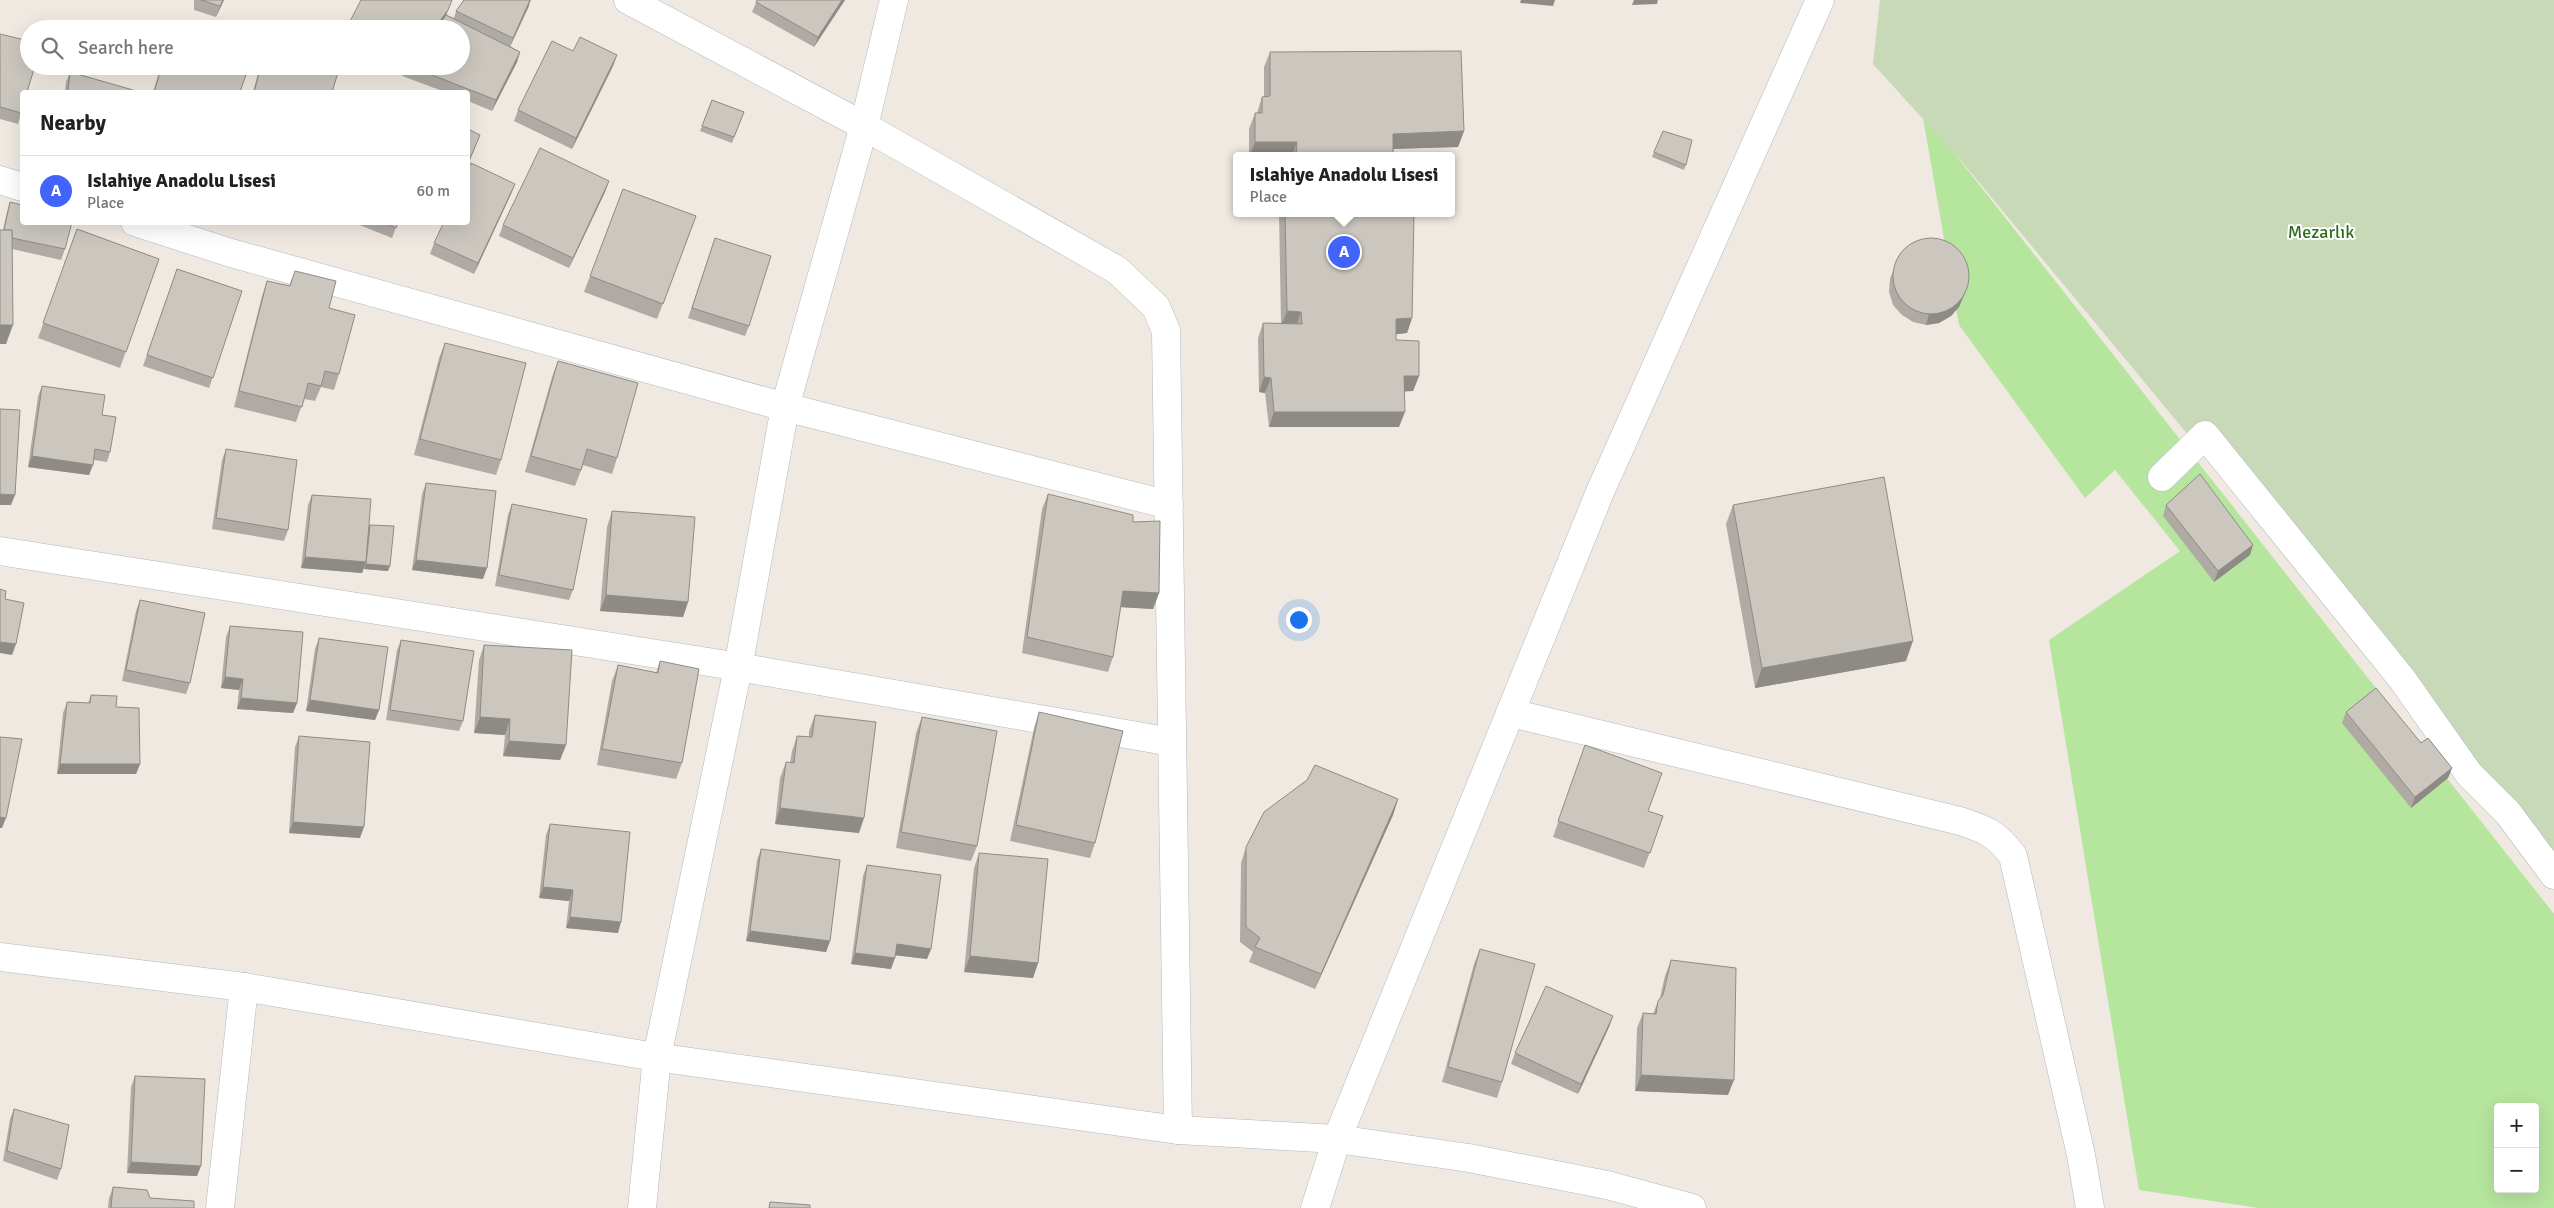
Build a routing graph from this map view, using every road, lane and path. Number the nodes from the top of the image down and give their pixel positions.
1 (628, 0) edge
2 (894, 0) edge
3 (1820, 0) edge
4 (864, 126) junction
5 (0, 180) edge
6 (20, 186) edge
7 (145, 225) edge
8 (785, 407) junction
9 (2162, 477) dead end
10 (1169, 505) junction
11 (0, 551) edge
12 (738, 668) junction
13 (1511, 713) junction
14 (1172, 742) junction
15 (2554, 875) edge
16 (0, 957) edge
17 (244, 987) junction
18 (657, 1058) junction
19 (1178, 1130) junction
20 (1338, 1139) junction
21 (220, 1208) edge
22 (642, 1208) edge
23 (1315, 1208) edge
24 (1692, 1208) edge
25 (2090, 1208) edge

1 - 4 street
2 - 4 street
3 - 13 street
4 - 8 street
4 - 10 street
5 - 6 street
7 - 8 street
8 - 10 street
8 - 12 street
9 - 15 street
10 - 14 street
11 - 12 street
12 - 14 street
12 - 18 street
13 - 20 street
13 - 25 street
14 - 19 street
16 - 17 street
17 - 18 street
17 - 21 street
18 - 19 street
18 - 22 street
19 - 20 street
20 - 23 street
20 - 24 street

